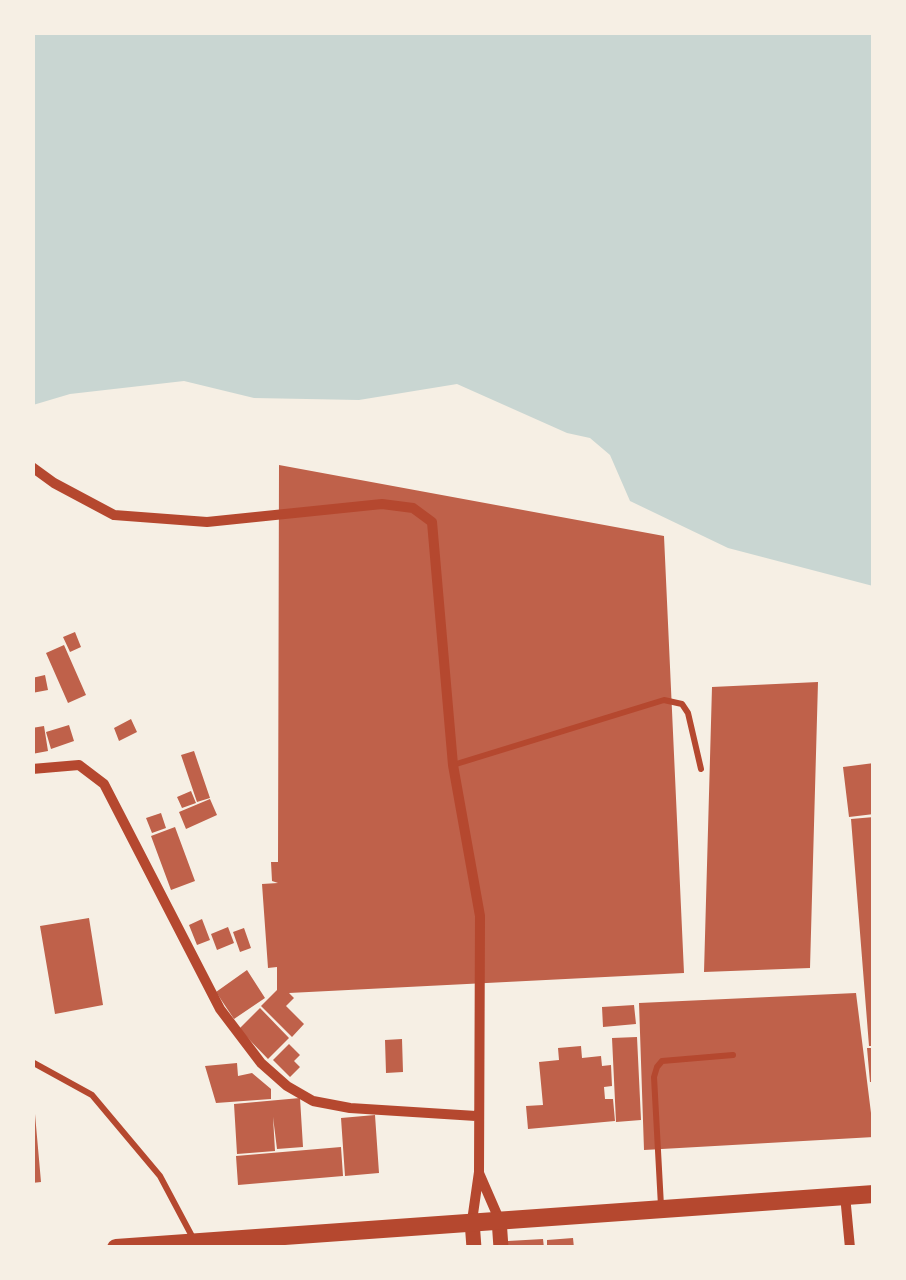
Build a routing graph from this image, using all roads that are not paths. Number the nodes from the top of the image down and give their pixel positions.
1 (32, 467) edge
2 (453, 765) junction
3 (32, 769) edge
4 (701, 769) dead end
5 (733, 1055) dead end
6 (32, 1062) edge
7 (476, 1116) junction
8 (479, 1172) junction
9 (874, 1194) edge
10 (845, 1196) junction
11 (662, 1208) junction
12 (499, 1218) junction
13 (472, 1221) junction
14 (195, 1242) junction
15 (116, 1248) edge
16 (474, 1248) edge
17 (501, 1248) edge
18 (850, 1248) edge

1 - 2 street
2 - 4 lane
2 - 7 street
3 - 7 street
5 - 11 lane
6 - 14 lane
7 - 8 street
8 - 12 street
8 - 13 street
9 - 10 main road
10 - 11 main road
10 - 18 street
11 - 12 main road
12 - 13 main road
12 - 17 street
13 - 14 main road
13 - 16 street
14 - 15 main road

